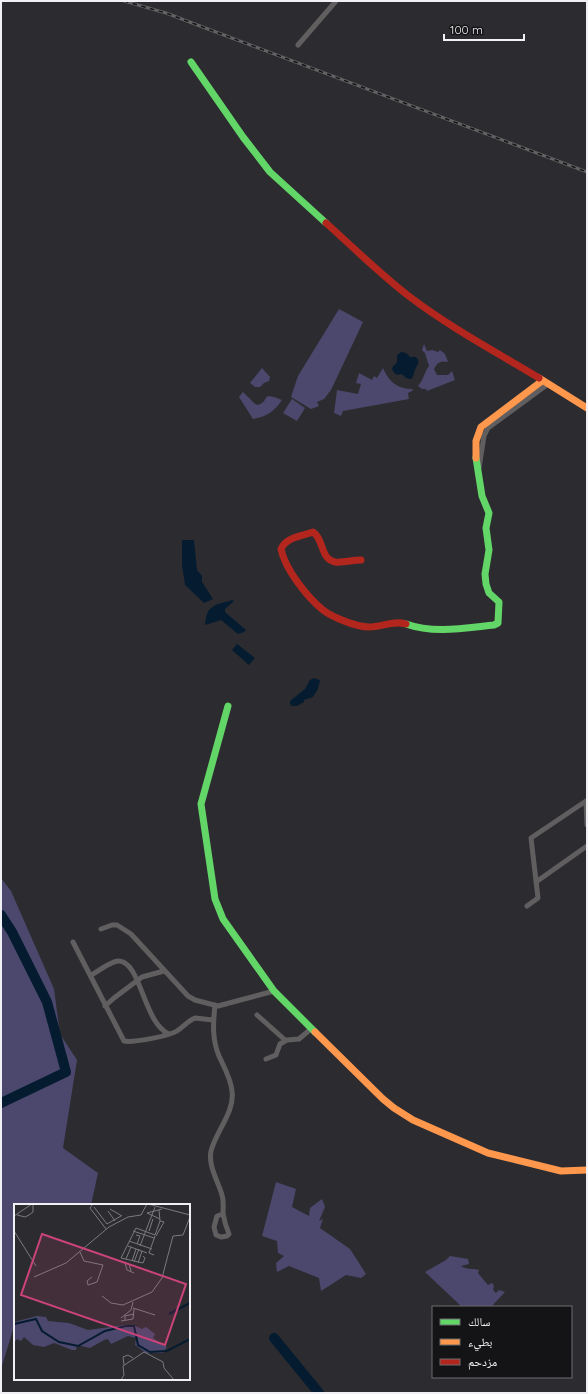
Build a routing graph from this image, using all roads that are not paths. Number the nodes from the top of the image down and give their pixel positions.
1 (336, 1) edge
2 (298, 45) dead end
3 (191, 62) dead end
4 (545, 383) junction
5 (587, 408) edge
6 (361, 560) dead end
7 (228, 706) dead end
8 (587, 825) edge
9 (587, 846) edge
10 (536, 882) junction
11 (527, 906) dead end
12 (101, 929) dead end
13 (73, 942) dead end
14 (164, 971) junction
15 (91, 975) junction
16 (138, 979) junction
17 (274, 991) junction
18 (105, 1006) junction
19 (215, 1006) junction
20 (257, 1015) dead end
21 (213, 1020) junction
22 (312, 1028) junction
23 (169, 1034) junction
24 (287, 1040) junction
25 (266, 1059) dead end
26 (587, 1170) edge
27 (223, 1214) dead end

1 - 2 street
3 - 4 street
4 - 5 street
4 - 6 street
7 - 17 street
8 - 10 street
9 - 10 street
10 - 11 street
12 - 14 street
13 - 15 street
14 - 16 street
14 - 19 street
15 - 16 street
15 - 18 street
16 - 18 street
16 - 23 street
17 - 19 street
17 - 22 street
18 - 23 street
19 - 21 street
20 - 24 street
21 - 23 street
21 - 27 street
22 - 24 street
22 - 26 street
24 - 25 street

